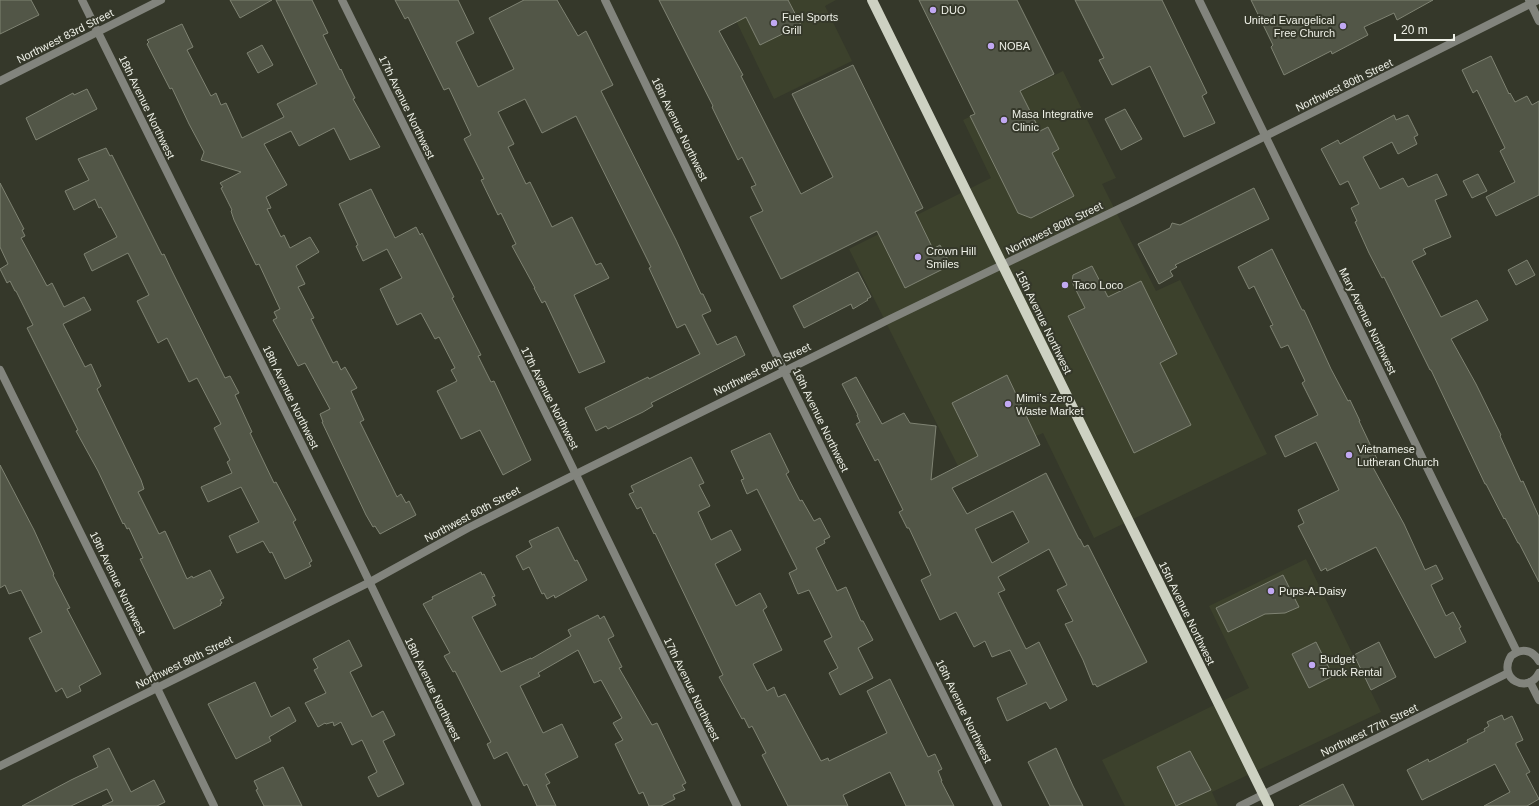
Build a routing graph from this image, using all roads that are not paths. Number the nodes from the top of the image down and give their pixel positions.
1 (82, 0) edge
2 (161, 0) edge
3 (342, 0) edge
4 (605, 0) edge
5 (872, 0) edge
6 (1199, 0) edge
7 (1533, 1) edge
8 (1539, 21) edge
9 (97, 32) junction
10 (0, 81) edge
11 (1266, 136) junction
12 (1002, 265) junction
13 (0, 370) edge
14 (784, 371) junction
15 (576, 474) junction
16 (370, 582) junction
17 (1517, 652) junction
18 (1539, 659) edge
19 (1508, 673) junction
20 (1539, 673) edge
21 (1530, 682) junction
22 (158, 688) junction
23 (1539, 700) edge
24 (0, 766) edge
25 (1263, 794) junction
26 (214, 806) edge
27 (477, 806) edge
28 (737, 806) edge
29 (998, 806) edge
30 (1240, 806) edge
31 (1269, 806) edge

1 - 9 street, 18th Avenue Northwest
2 - 9 street, Northwest 83rd Street
3 - 15 street, 17th Avenue Northwest
4 - 14 street, 16th Avenue Northwest
5 - 12 main road, 15th Avenue Northwest
6 - 11 street, Mary Avenue Northwest
7 - 8 street
7 - 11 street, Northwest 80th Street
9 - 10 street, Northwest 83rd Street
9 - 16 street, 18th Avenue Northwest
11 - 12 street, Northwest 80th Street
11 - 17 street, Mary Avenue Northwest
12 - 14 street, Northwest 80th Street
12 - 25 main road, 15th Avenue Northwest
13 - 22 street, 19th Avenue Northwest
14 - 15 street, Northwest 80th Street
14 - 29 street, 16th Avenue Northwest
15 - 16 street, Northwest 80th Street
15 - 28 street, 17th Avenue Northwest
16 - 22 street, Northwest 80th Street
16 - 27 street, 18th Avenue Northwest
17 - 18 street
17 - 19 street
19 - 21 street
19 - 25 street, Northwest 77th Street
20 - 21 street
21 - 23 street
22 - 24 street, Northwest 80th Street
22 - 26 street, 19th Avenue Northwest
25 - 30 street, Northwest 77th Street
25 - 31 main road, 15th Avenue Northwest

